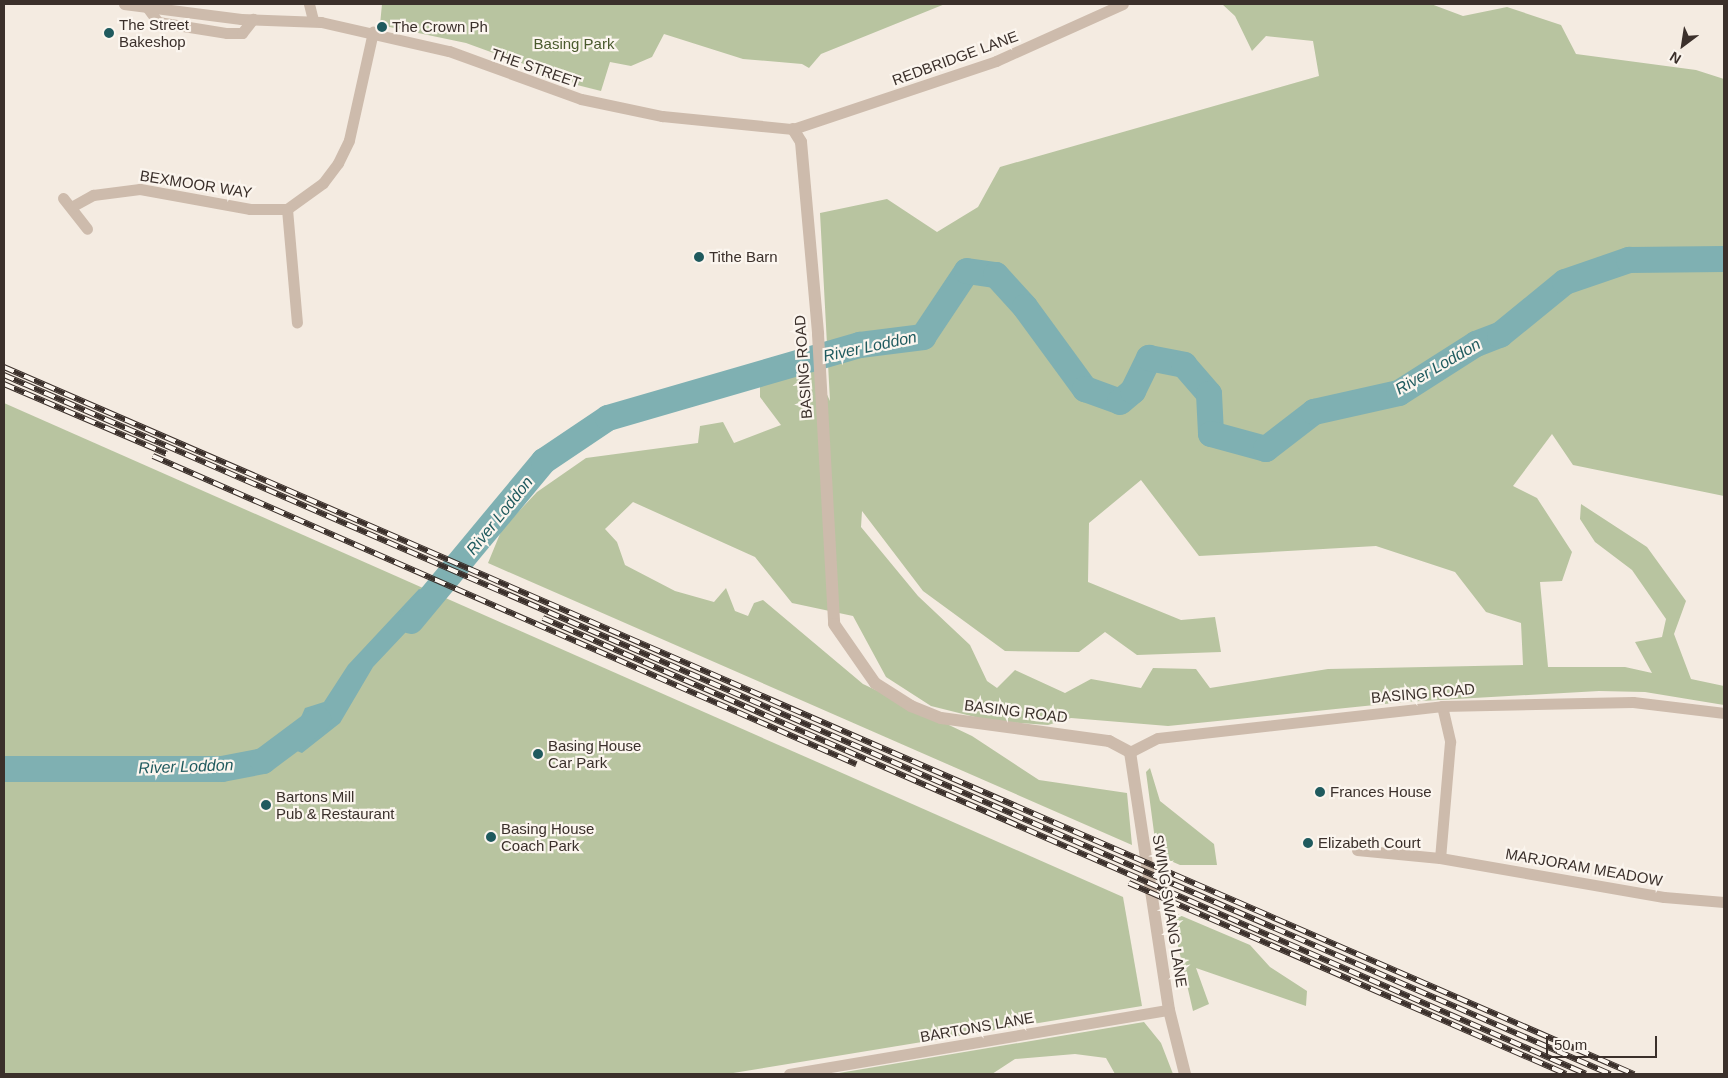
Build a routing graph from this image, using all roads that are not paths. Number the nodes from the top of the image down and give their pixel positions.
1 (124, 4) edge
2 (309, 4) edge
3 (1122, 4) edge
4 (313, 20) junction
5 (373, 32) junction
6 (793, 129) junction
7 (63, 198) dead end
8 (73, 206) junction
9 (287, 209) junction
10 (87, 228) dead end
11 (297, 323) dead end
12 (1442, 706) junction
13 (1724, 713) edge
14 (1130, 752) junction
15 (1356, 850) dead end
16 (1440, 858) junction
17 (1724, 902) edge
18 (1169, 1010) junction
19 (789, 1074) edge
20 (1185, 1074) edge

1 - 4 street, THE STREET
2 - 4 street
3 - 6 street, REDBRIDGE LANE
4 - 5 street, THE STREET
5 - 6 street, THE STREET
5 - 9 street
6 - 14 street, BASING ROAD
7 - 8 street
8 - 9 street, BEXMOOR WAY
8 - 10 street
9 - 11 street
12 - 13 street, BASING ROAD
12 - 14 street, BASING ROAD
12 - 16 street
14 - 18 street, SWING SWANG LANE
15 - 16 street, MARJORAM MEADOW
16 - 17 street, MARJORAM MEADOW
18 - 19 street, BARTONS LANE
18 - 20 street, SWING SWANG LANE

